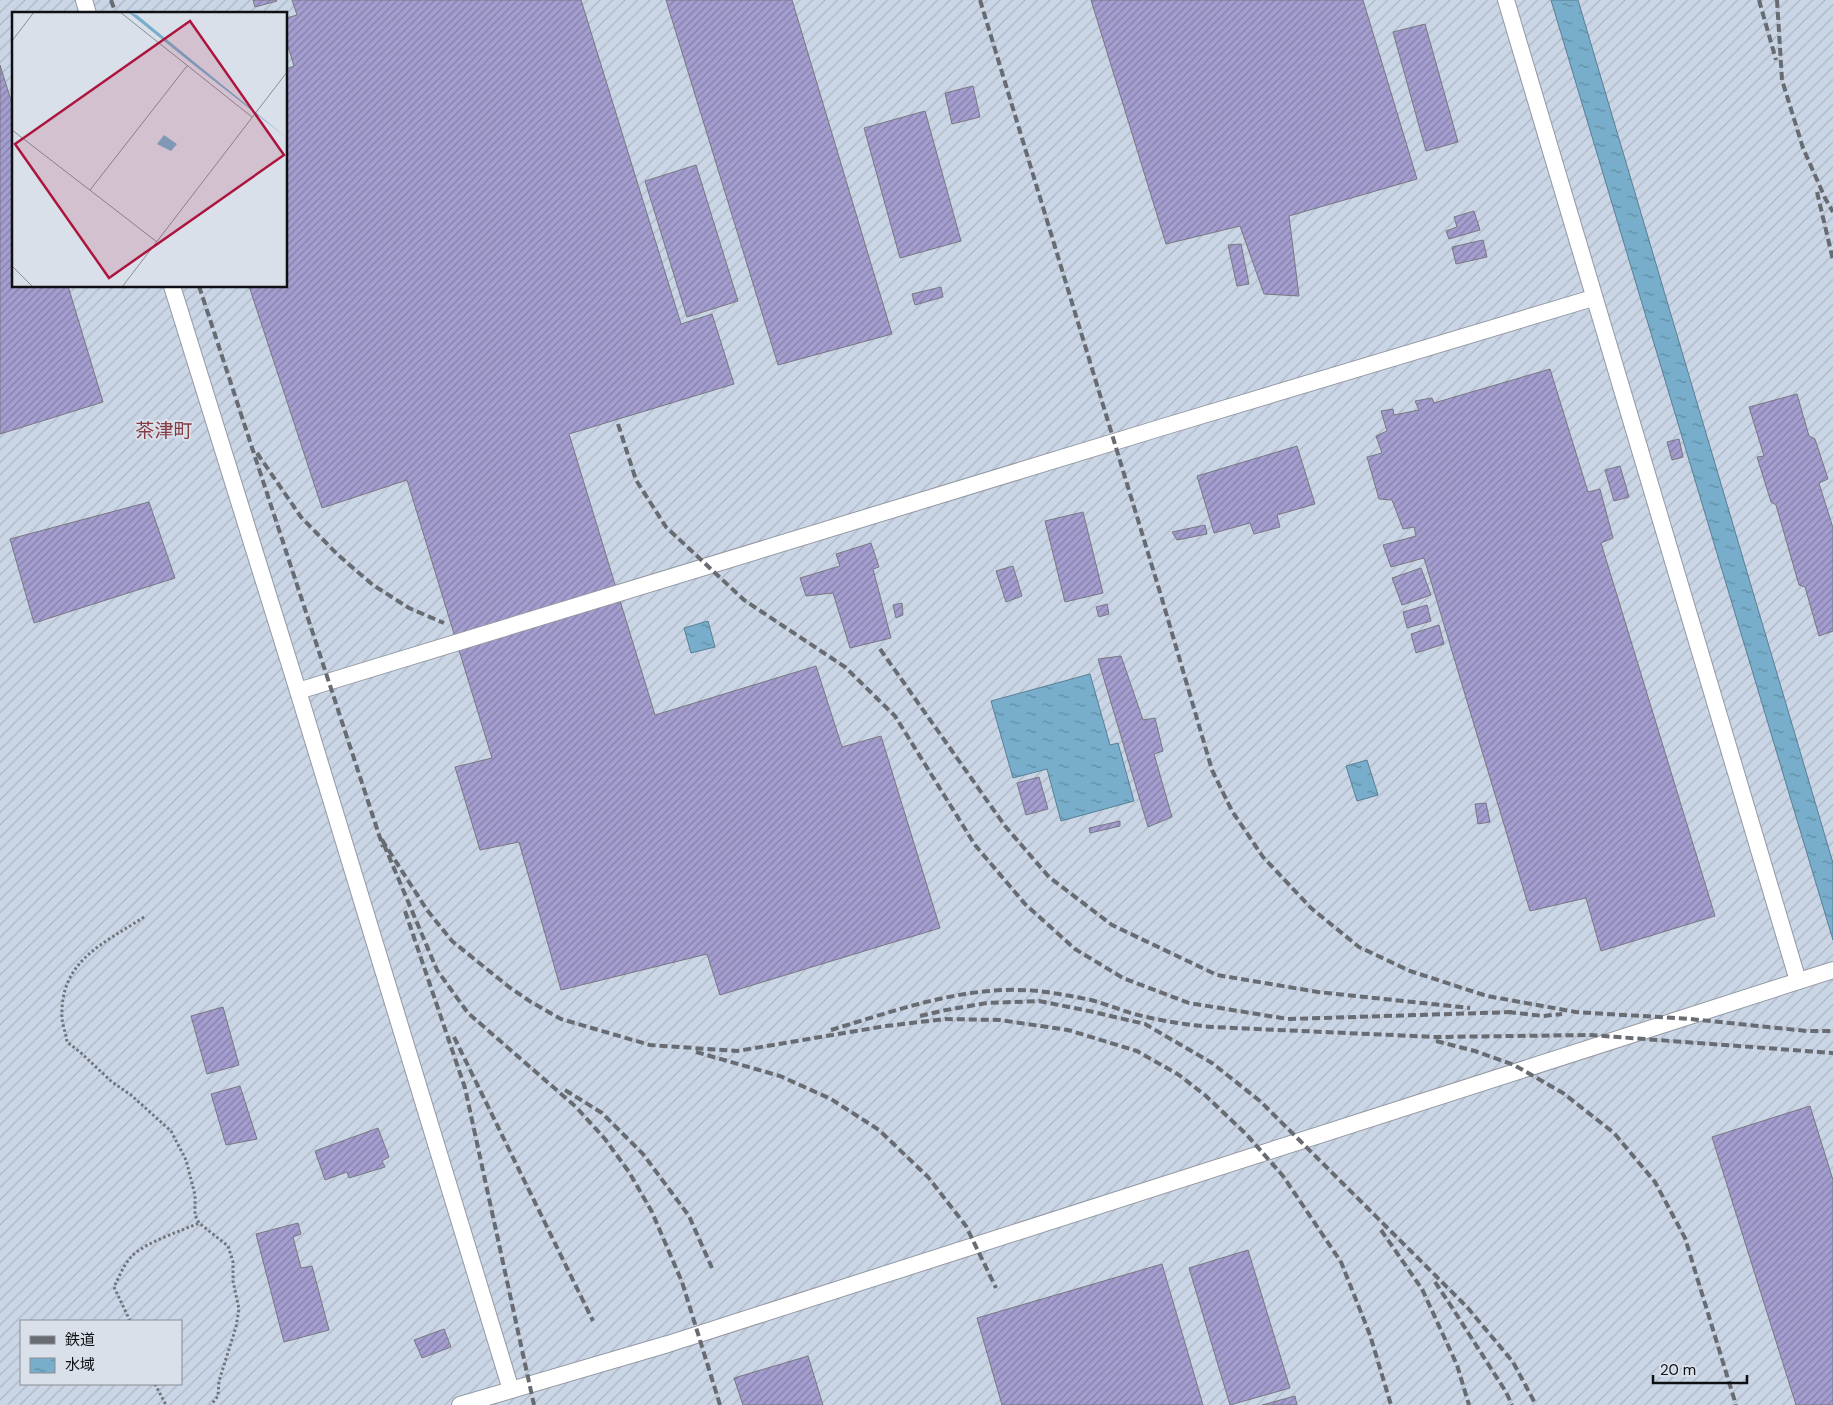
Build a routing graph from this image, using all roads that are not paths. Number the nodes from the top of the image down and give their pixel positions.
1 (1506, 0) edge
2 (173, 288) edge
3 (1593, 298) junction
4 (298, 691) junction
5 (1833, 970) edge
6 (1798, 981) junction
7 (511, 1390) junction
8 (460, 1405) edge

1 - 3 lane
2 - 4 lane
3 - 4 lane
3 - 6 lane
4 - 7 lane
5 - 6 lane
6 - 7 lane
7 - 8 lane

